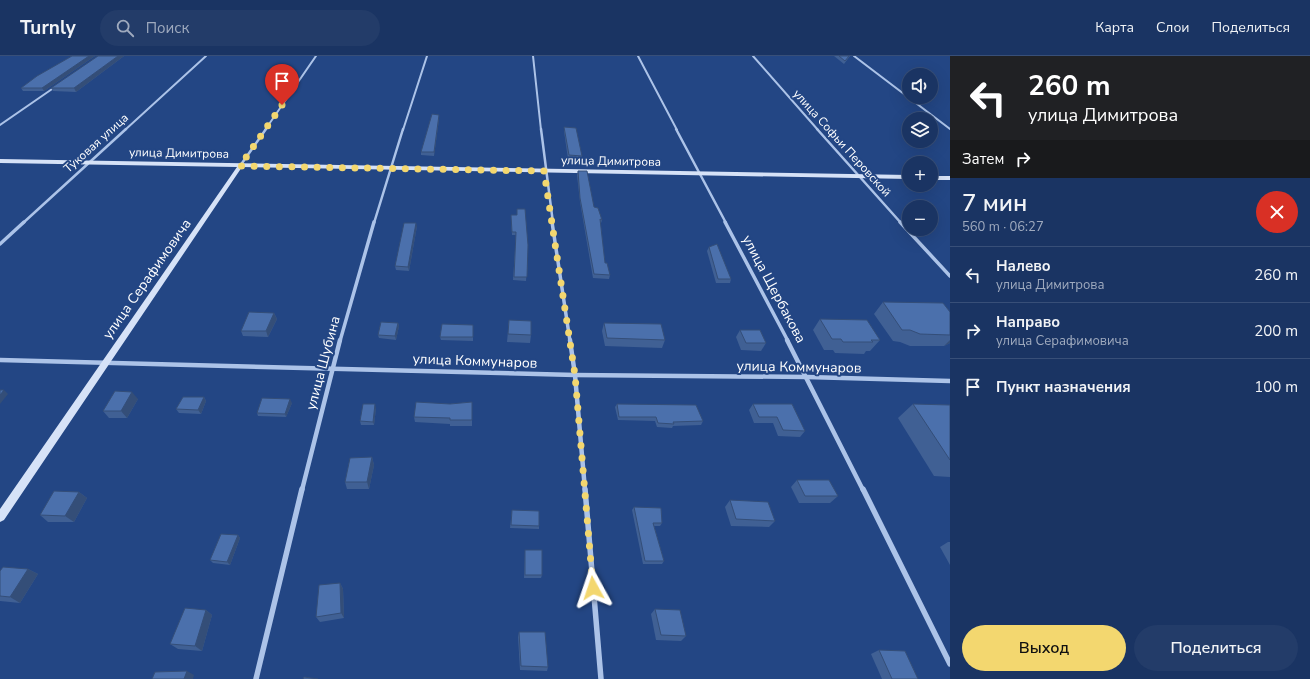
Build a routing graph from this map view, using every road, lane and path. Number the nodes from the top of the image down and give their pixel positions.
1 (206, 56) edge
2 (316, 56) edge
3 (427, 56) edge
4 (533, 56) edge
5 (638, 56) edge
6 (753, 56) edge
7 (854, 56) edge
8 (56, 86) edge
9 (0, 125) edge
10 (950, 129) edge
11 (0, 161) edge
12 (89, 162) junction
13 (240, 166) junction
14 (390, 168) junction
15 (544, 171) junction
16 (701, 174) junction
17 (858, 176) junction
18 (902, 177) edge
19 (938, 178) edge
20 (950, 178) edge
21 (0, 244) edge
22 (950, 276) edge
23 (0, 360) edge
24 (105, 362) junction
25 (332, 368) junction
26 (575, 375) junction
27 (807, 378) junction
28 (950, 381) edge
29 (0, 517) edge
30 (950, 664) edge
31 (256, 679) edge
32 (601, 679) edge

1 - 12 street, Туковая улица
2 - 13 street, улица Серафимовича
3 - 14 street, улица Шубина
4 - 15 street
5 - 16 street, улица Щербакова
6 - 17 street, улица Софьи Перовской
7 - 10 street
8 - 9 street
11 - 12 street, улица Димитрова
12 - 13 street, улица Димитрова
12 - 21 street, Туковая улица
13 - 14 street, улица Димитрова
13 - 24 street, улица Серафимовича
14 - 15 street, улица Димитрова
14 - 25 street, улица Шубина
15 - 16 street, улица Димитрова
15 - 26 street
16 - 17 street, улица Димитрова
16 - 27 street, улица Щербакова
17 - 18 street, улица Димитрова
17 - 22 street, улица Софьи Перовской
19 - 20 street
23 - 24 street, улица Коммунаров
24 - 25 street, улица Коммунаров
24 - 29 street, улица Серафимовича
25 - 26 street, улица Коммунаров
25 - 31 street, улица Шубина
26 - 27 street, улица Коммунаров
26 - 32 street
27 - 28 street, улица Коммунаров
27 - 30 street, улица Щербакова

